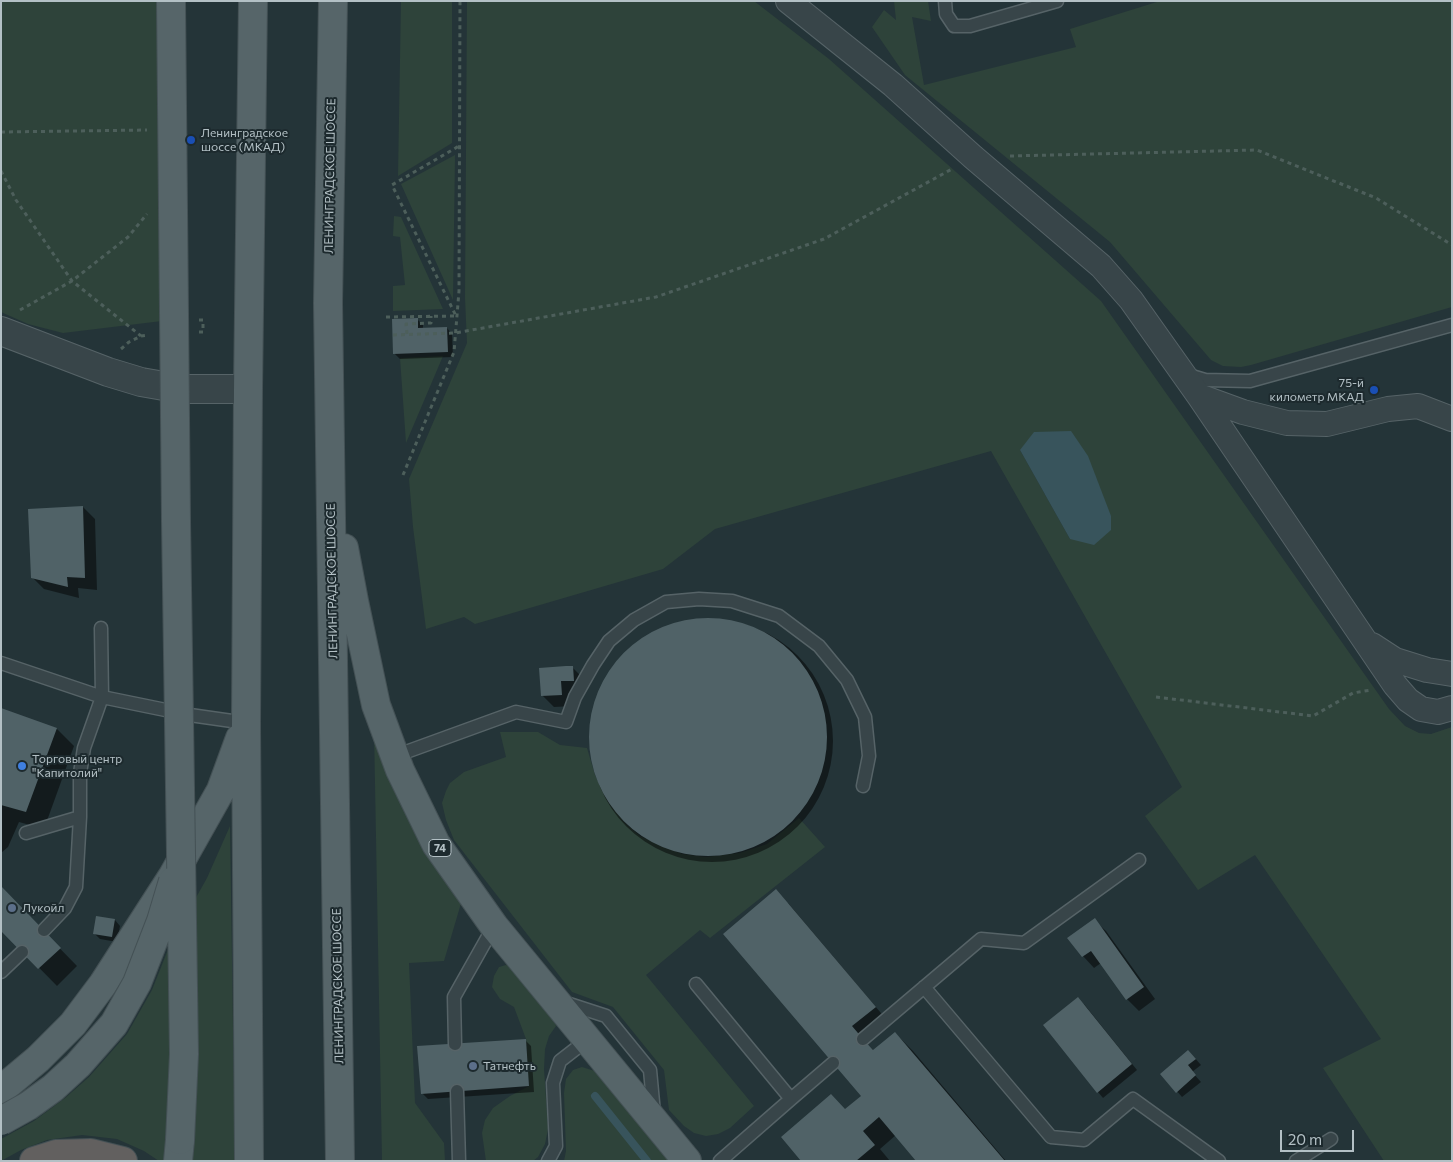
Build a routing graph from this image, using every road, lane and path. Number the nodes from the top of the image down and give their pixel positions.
1 (171, 1) edge
2 (254, 1) edge
3 (460, 1) edge
4 (788, 1) edge
5 (945, 1) edge
6 (1057, 1) edge
7 (337, 8) edge
8 (150, 130) dead end
9 (1, 132) edge
10 (459, 145) junction
11 (973, 157) junction
12 (1, 171) edge
13 (152, 208) dead end
14 (1452, 245) edge
15 (72, 281) junction
16 (386, 316) dead end
17 (431, 316) junction
18 (456, 316) junction
19 (8, 322) edge
20 (1452, 325) edge
21 (455, 333) junction
22 (407, 334) junction
23 (393, 335) dead end
24 (141, 336) dead end
25 (1183, 373) junction
26 (248, 389) junction
27 (1199, 396) junction
28 (1452, 419) edge
29 (330, 468) junction
30 (403, 475) dead end
31 (101, 628) dead end
32 (1366, 642) junction
33 (1, 663) edge
34 (1452, 674) edge
35 (1395, 685) junction
36 (102, 696) junction
37 (1156, 698) dead end
38 (1452, 708) edge
39 (246, 723) junction
40 (395, 756) junction
41 (862, 786) dead end
42 (80, 817) junction
43 (26, 833) dead end
44 (181, 848) junction
45 (1139, 860) dead end
46 (494, 926) junction
47 (44, 930) dead end
48 (22, 952) dead end
49 (1, 972) edge
50 (696, 984) dead end
51 (924, 987) junction
52 (555, 1000) junction
53 (863, 1039) dead end
54 (587, 1040) junction
55 (455, 1044) dead end
56 (833, 1063) dead end
57 (1, 1090) edge
58 (457, 1091) dead end
59 (791, 1099) junction
60 (1, 1121) edge
61 (655, 1123) junction
62 (1332, 1139) dead end
63 (44, 1159) edge
64 (123, 1161) edge
65 (178, 1161) edge
66 (249, 1161) edge
67 (340, 1161) edge
68 (459, 1161) edge
69 (548, 1161) edge
70 (687, 1161) edge
71 (720, 1161) edge
72 (1219, 1161) edge
73 (1296, 1161) edge

1 - 44 main road, bridge
2 - 26 main road
3 - 10 path
4 - 11 street
5 - 6 lane
7 - 29 main road, ЛЕНИНГРАДСКОЕ ШОССЕ
8 - 9 path
10 - 18 path
10 - 18 path
11 - 14 path
11 - 21 path
11 - 25 street
12 - 15 path
13 - 15 path
15 - 19 path
15 - 24 path
16 - 17 path
17 - 18 path
17 - 22 path
18 - 21 path
19 - 26 street
20 - 25 lane
21 - 22 path
21 - 30 path
22 - 23 path
25 - 27 street
26 - 39 main road
27 - 28 street
27 - 32 street
29 - 40 main road, 74
29 - 67 main road, ЛЕНИНГРАДСКОЕ ШОССЕ
31 - 36 lane
32 - 34 street
32 - 35 street
33 - 36 lane
35 - 37 path
35 - 38 street
36 - 39 lane
36 - 42 lane
39 - 57 main road
39 - 66 main road
40 - 41 lane
40 - 46 main road, 74
42 - 43 lane
42 - 47 lane
44 - 60 main road, bridge
44 - 65 main road, bridge
45 - 51 lane
46 - 52 main road, 74
46 - 55 lane
48 - 49 lane
50 - 59 lane
51 - 53 lane
51 - 72 lane
52 - 54 main road, 74
52 - 61 lane
54 - 61 main road, 74
54 - 69 lane
56 - 59 lane
58 - 68 lane
59 - 71 lane
61 - 70 main road, 74
62 - 73 lane
63 - 64 highway

